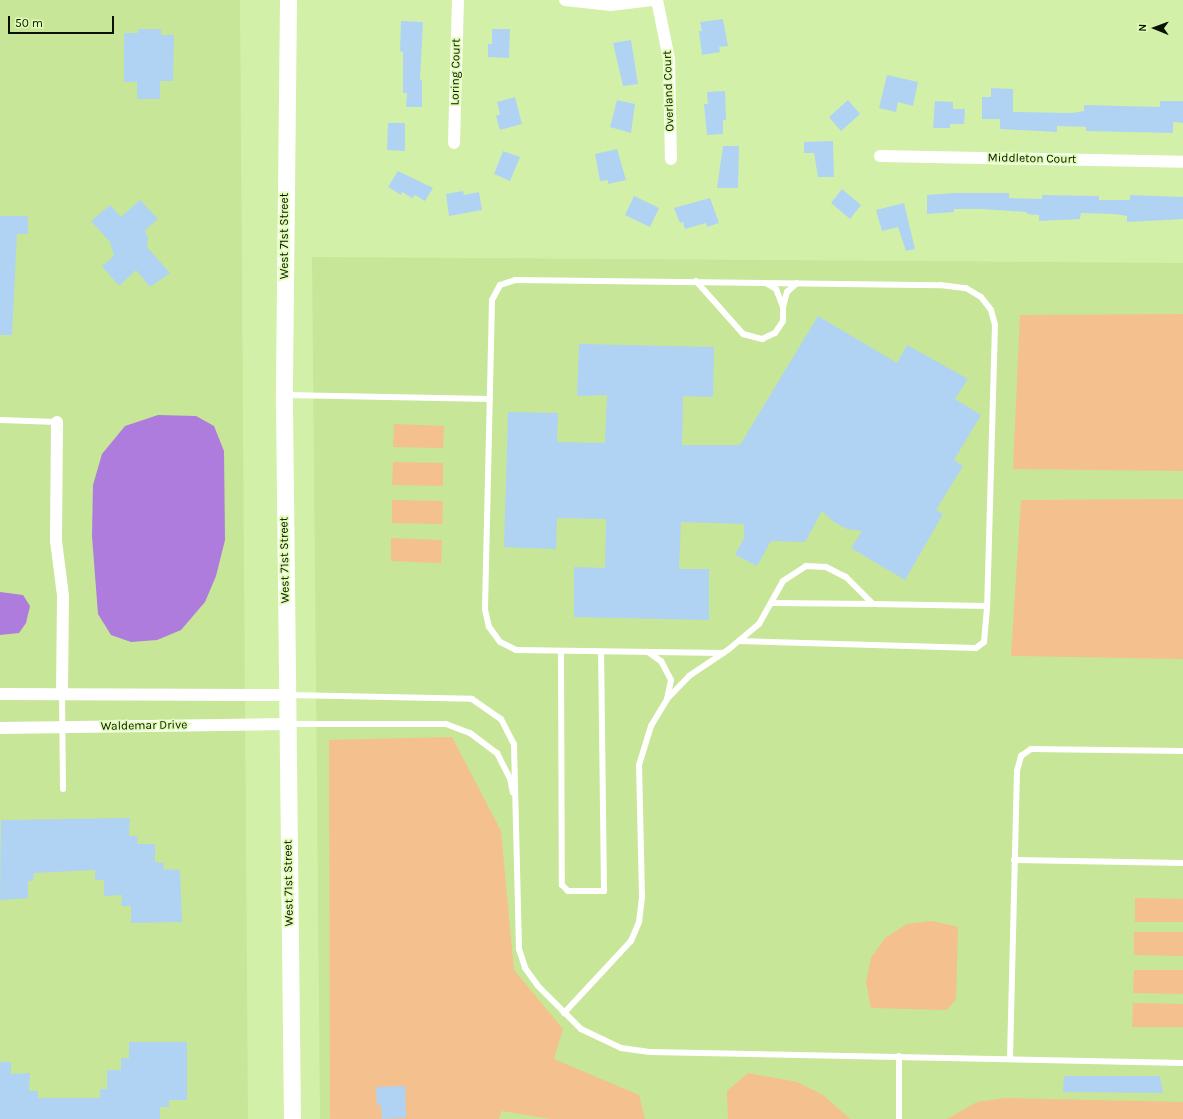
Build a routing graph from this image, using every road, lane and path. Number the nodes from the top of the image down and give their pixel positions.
1 (288, 0) edge
2 (458, 0) edge
3 (565, 0) edge
4 (652, 0) edge
5 (657, 0) edge
6 (454, 143) dead end
7 (880, 156) dead end
8 (671, 159) dead end
9 (1183, 162) edge
10 (696, 281) junction
11 (766, 282) junction
12 (797, 283) junction
13 (783, 307) junction
14 (284, 395) junction
15 (490, 399) junction
16 (0, 420) edge
17 (57, 422) joint
18 (773, 602) junction
19 (873, 604) junction
20 (987, 606) junction
21 (739, 641) junction
22 (561, 651) junction
23 (601, 652) junction
24 (648, 652) junction
25 (723, 653) junction
26 (0, 694) edge
27 (62, 694) junction
28 (287, 695) junction
29 (668, 699) junction
30 (287, 724) junction
31 (62, 727) junction
32 (0, 728) edge
33 (1183, 752) edge
34 (63, 789) dead end
35 (516, 819) junction
36 (1014, 860) junction
37 (1183, 863) edge
38 (564, 1013) junction
39 (899, 1056) junction
40 (1010, 1058) junction
41 (1183, 1063) edge
42 (292, 1119) edge
43 (899, 1119) edge

1 - 14 main road, West 71st Street
2 - 6 street, Loring Court
3 - 4 street
5 - 8 street, Overland Court
7 - 9 street, Middleton Court
10 - 11 lane
10 - 13 lane
10 - 15 lane
11 - 12 lane
11 - 13 lane
12 - 13 lane
12 - 20 lane
14 - 15 lane
14 - 28 main road, West 71st Street
15 - 22 lane
16 - 17 lane
17 - 27 street
18 - 19 lane
18 - 19 lane
18 - 21 lane
19 - 20 lane
20 - 21 lane
21 - 25 lane
22 - 23 lane
22 - 23 lane
23 - 24 lane
24 - 25 lane
24 - 29 lane
25 - 29 lane
26 - 27 street
27 - 28 street
27 - 31 lane
28 - 30 main road, West 71st Street
28 - 35 lane
29 - 38 lane
30 - 31 street, Waldemar Drive
30 - 35 lane
30 - 42 main road, West 71st Street
31 - 32 street, Waldemar Drive
31 - 34 lane
33 - 36 lane
35 - 38 lane
36 - 37 lane
36 - 40 lane
38 - 39 lane
39 - 40 lane
39 - 43 lane
40 - 41 lane

